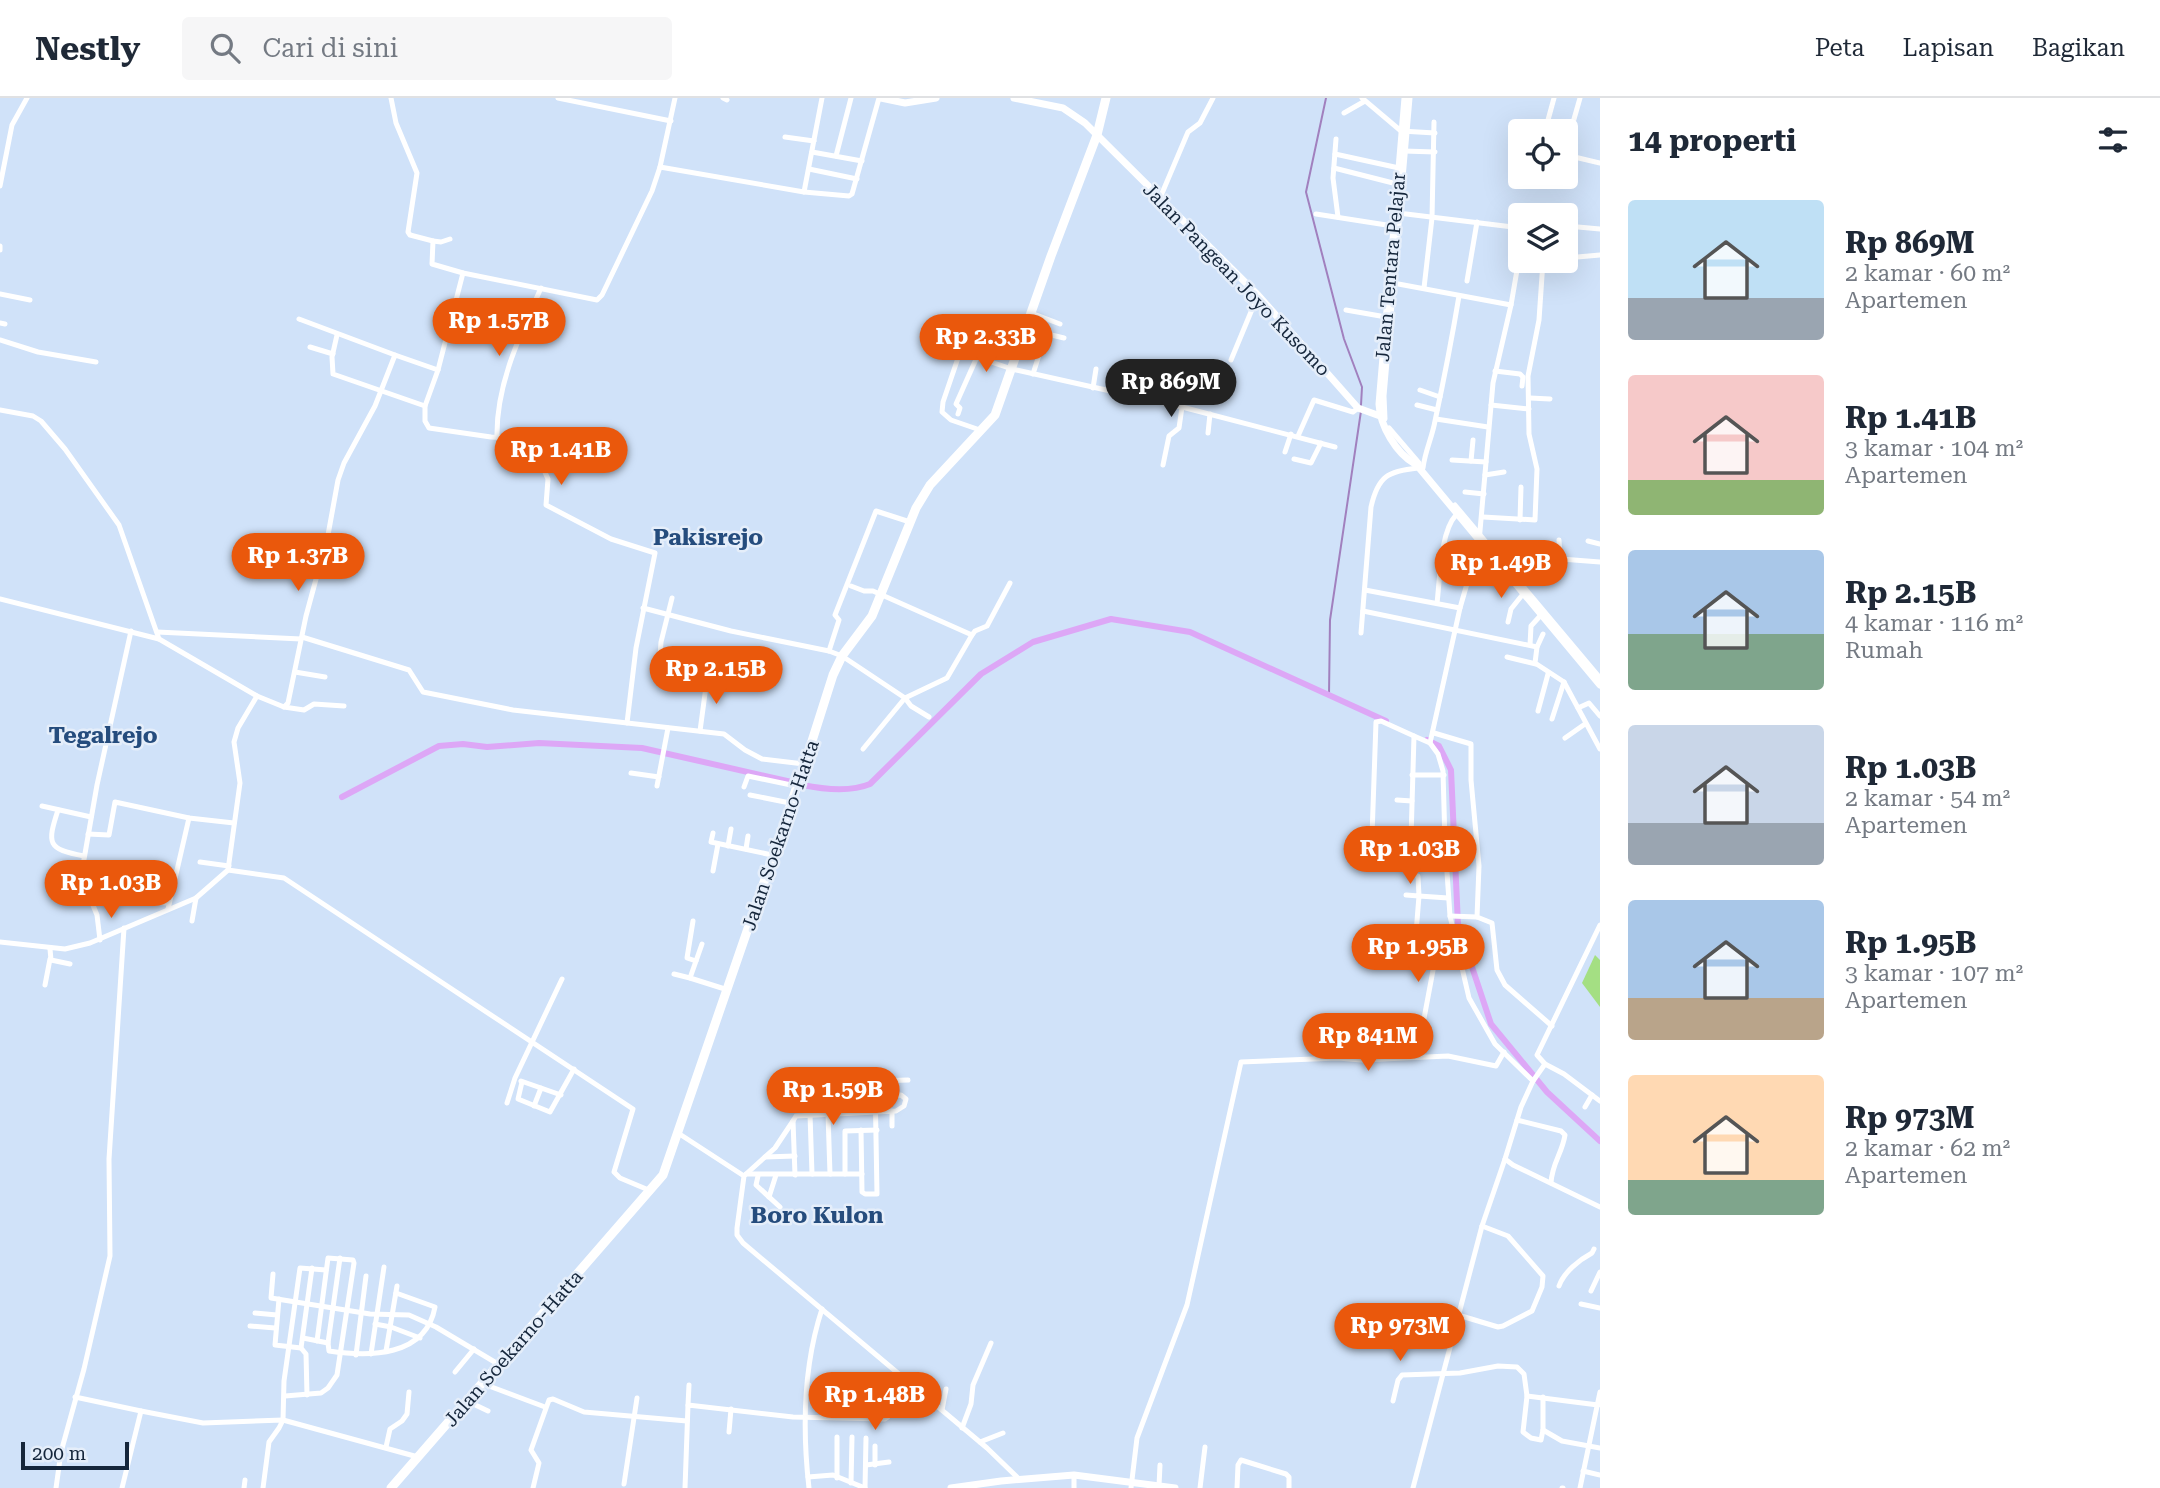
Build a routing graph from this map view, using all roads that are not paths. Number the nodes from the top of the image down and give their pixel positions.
1 (27, 98) edge
2 (391, 98) edge
3 (558, 98) edge
4 (603, 98) edge
5 (675, 98) edge
6 (822, 98) edge
7 (851, 98) edge
8 (880, 98) edge
9 (936, 98) edge
10 (1015, 98) edge
11 (1107, 98) edge
12 (1213, 98) edge
13 (1407, 98) edge
14 (1554, 98) edge
15 (1580, 98) edge
16 (927, 99) edge
17 (1364, 100) edge
18 (602, 106) junction
19 (1344, 113) dead end
20 (1548, 119) edge
21 (1574, 119) edge
22 (671, 121) junction
23 (1434, 122) dead end
24 (1404, 132) junction
25 (1435, 133) junction
26 (1097, 135) junction
27 (785, 137) dead end
28 (1336, 139) dead end
29 (814, 141) junction
30 (1404, 151) junction
31 (812, 152) junction
32 (1435, 152) junction
33 (1335, 154) junction
34 (836, 156) junction
35 (1578, 158) edge
36 (862, 161) junction
37 (1600, 163) edge
38 (660, 167) junction
39 (1399, 167) junction
40 (1334, 168) junction
41 (809, 169) junction
42 (857, 178) junction
43 (1397, 184) junction
44 (0, 186) edge
45 (804, 191) junction
46 (1160, 198) junction
47 (1397, 213) junction
48 (1316, 214) dead end
49 (1338, 218) junction
50 (1433, 218) junction
51 (1477, 222) junction
52 (1393, 226) junction
53 (1508, 227) edge
54 (1578, 227) edge
55 (1600, 229) edge
56 (450, 239) dead end
57 (433, 241) junction
58 (1600, 254) edge
59 (1578, 257) edge
60 (463, 273) junction
61 (1516, 273) edge
62 (1544, 273) edge
63 (1467, 281) dead end
64 (1391, 282) junction
65 (541, 288) junction
66 (1424, 288) junction
67 (0, 294) edge
68 (1258, 295) junction
69 (1459, 296) junction
70 (30, 300) dead end
71 (1511, 305) junction
72 (1346, 310) dead end
73 (1031, 313) junction
74 (452, 315) junction
75 (1386, 317) junction
76 (299, 318) dead end
77 (1060, 324) dead end
78 (526, 325) junction
79 (1026, 329) junction
80 (337, 335) junction
81 (1064, 338) dead end
82 (0, 340) edge
83 (310, 347) dead end
84 (332, 354) junction
85 (395, 355) junction
86 (1038, 355) dead end
87 (977, 356) junction
88 (1231, 360) dead end
89 (96, 362) dead end
90 (1012, 369) junction
91 (1096, 369) dead end
92 (438, 370) junction
93 (1495, 371) junction
94 (1033, 374) junction
95 (1522, 386) dead end
96 (1093, 388) junction
97 (1420, 390) dead end
98 (381, 391) junction
99 (1440, 397) junction
100 (1530, 398) junction
101 (1550, 399) dead end
102 (1417, 405) dead end
103 (1490, 405) junction
104 (425, 406) junction
105 (1182, 407) junction
106 (1358, 408) junction
107 (1529, 409) junction
108 (0, 410) edge
109 (1437, 410) junction
110 (958, 414) dead end
111 (1210, 414) junction
112 (1380, 416) junction
113 (1436, 419) junction
114 (1488, 427) junction
115 (982, 431) junction
116 (1209, 433) dead end
117 (1291, 434) junction
118 (1298, 436) junction
119 (497, 437) junction
120 (1473, 440) dead end
121 (1321, 443) junction
122 (1335, 447) dead end
123 (1285, 452) dead end
124 (1294, 459) dead end
125 (1452, 460) dead end
126 (1471, 461) junction
127 (1486, 462) junction
128 (1163, 465) dead end
129 (1419, 467) junction
130 (1504, 472) dead end
131 (1485, 475) junction
132 (1521, 487) dead end
133 (1465, 492) dead end
134 (1484, 494) junction
135 (1456, 515) junction
136 (1483, 517) junction
137 (1520, 520) junction
138 (910, 522) junction
139 (1480, 539) junction
140 (1559, 540) dead end
141 (1588, 541) dead end
142 (1600, 544) edge
143 (1561, 559) junction
144 (1600, 562) edge
145 (1562, 572) dead end
146 (1010, 583) dead end
147 (851, 586) dead end
148 (1365, 590) junction
149 (880, 594) junction
150 (1523, 594) junction
151 (673, 598) dead end
152 (0, 599) edge
153 (1437, 603) junction
154 (643, 608) junction
155 (1460, 608) junction
156 (1363, 611) junction
157 (668, 614) junction
158 (1541, 615) junction
159 (1508, 622) dead end
160 (1455, 629) junction
161 (131, 631) junction
162 (1361, 634) dead end
163 (1543, 634) dead end
164 (158, 635) junction
165 (972, 635) junction
166 (302, 638) junction
167 (1568, 644) junction
168 (1534, 646) junction
169 (829, 651) junction
170 (842, 656) junction
171 (1507, 657) dead end
172 (1536, 664) junction
173 (659, 670) dead end
174 (295, 672) junction
175 (1548, 674) junction
176 (325, 677) dead end
177 (707, 679) dead end
178 (1564, 682) junction
179 (1600, 683) edge
180 (257, 696) junction
181 (905, 698) junction
182 (284, 706) junction
183 (344, 706) dead end
184 (1577, 708) junction
185 (1538, 711) dead end
186 (1600, 716) edge
187 (929, 717) dead end
188 (1552, 719) dead end
189 (627, 723) junction
190 (1585, 724) junction
191 (668, 727) junction
192 (700, 731) junction
193 (1414, 736) junction
194 (1565, 738) dead end
195 (1432, 739) junction
196 (863, 749) dead end
197 (1600, 749) edge
198 (805, 764) junction
199 (631, 773) dead end
200 (1412, 775) junction
201 (1444, 775) junction
202 (659, 777) junction
203 (657, 786) dead end
204 (796, 786) junction
205 (744, 787) dead end
206 (750, 795) dead end
207 (1397, 800) dead end
208 (1412, 801) junction
209 (790, 803) junction
210 (42, 806) dead end
211 (58, 810) junction
212 (91, 817) junction
213 (188, 818) junction
214 (234, 823) junction
215 (731, 830) dead end
216 (713, 833) dead end
217 (88, 834) junction
218 (748, 836) dead end
219 (1410, 838) junction
220 (718, 844) junction
221 (1445, 844) junction
222 (728, 846) junction
223 (746, 849) junction
224 (772, 855) junction
225 (84, 856) junction
226 (201, 862) dead end
227 (229, 868) junction
228 (713, 871) dead end
229 (1406, 895) dead end
230 (1419, 896) junction
231 (196, 898) junction
232 (1448, 898) junction
233 (137, 902) dead end
234 (169, 906) junction
235 (1455, 916) junction
236 (1477, 916) junction
237 (192, 921) dead end
238 (693, 921) dead end
239 (1600, 925) edge
240 (124, 928) junction
241 (100, 940) junction
242 (0, 942) edge
243 (702, 944) dead end
244 (50, 948) junction
245 (677, 956) dead end
246 (687, 958) junction
247 (50, 959) junction
248 (696, 961) junction
249 (70, 964) dead end
250 (674, 974) dead end
251 (690, 978) junction
252 (562, 979) dead end
253 (45, 985) dead end
254 (727, 990) junction
255 (1552, 1026) junction
256 (532, 1041) junction
257 (1504, 1052) junction
258 (1417, 1056) junction
259 (1545, 1065) junction
260 (574, 1069) junction
261 (515, 1078) junction
262 (908, 1080) dead end
263 (1533, 1081) junction
264 (522, 1082) junction
265 (541, 1088) junction
266 (561, 1095) junction
267 (875, 1095) junction
268 (1592, 1095) junction
269 (1600, 1101) edge
270 (506, 1103) dead end
271 (534, 1106) junction
272 (1585, 1107) dead end
273 (892, 1111) junction
274 (876, 1112) junction
275 (846, 1113) junction
276 (810, 1114) junction
277 (828, 1114) junction
278 (1517, 1120) junction
279 (793, 1121) junction
280 (892, 1126) dead end
281 (861, 1130) junction
282 (877, 1130) junction
283 (678, 1133) junction
284 (781, 1142) junction
285 (794, 1142) junction
286 (795, 1156) junction
287 (765, 1157) junction
288 (1505, 1159) junction
289 (812, 1174) junction
290 (830, 1174) junction
291 (845, 1174) junction
292 (862, 1174) junction
293 (745, 1175) junction
294 (776, 1175) junction
295 (796, 1175) junction
296 (758, 1176) junction
297 (1551, 1183) junction
298 (650, 1191) junction
299 (769, 1197) junction
300 (779, 1207) dead end
301 (1600, 1207) edge
302 (1482, 1226) junction
303 (1600, 1257) edge
304 (340, 1258) junction
305 (384, 1267) dead end
306 (312, 1268) junction
307 (326, 1270) junction
308 (1600, 1272) edge
309 (273, 1274) dead end
310 (366, 1276) dead end
311 (1598, 1280) edge
312 (1559, 1286) dead end
313 (1591, 1291) dead end
314 (279, 1299) junction
315 (294, 1302) junction
316 (309, 1304) junction
317 (1581, 1304) dead end
318 (322, 1306) junction
319 (334, 1307) junction
320 (1600, 1308) edge
321 (822, 1309) junction
322 (347, 1310) junction
323 (362, 1312) junction
324 (255, 1313) dead end
325 (377, 1314) junction
326 (277, 1315) junction
327 (1458, 1315) junction
328 (393, 1316) junction
329 (428, 1323) junction
330 (375, 1324) junction
331 (250, 1326) dead end
332 (391, 1327) junction
333 (275, 1328) junction
334 (303, 1338) junction
335 (420, 1338) junction
336 (317, 1341) junction
337 (328, 1343) junction
338 (991, 1343) dead end
339 (288, 1347) junction
340 (302, 1348) junction
341 (474, 1349) junction
342 (386, 1351) junction
343 (341, 1353) junction
344 (371, 1354) junction
345 (356, 1355) junction
346 (498, 1364) junction
347 (455, 1372) dead end
348 (1442, 1374) junction
349 (902, 1376) junction
350 (860, 1382) dead end
351 (481, 1383) junction
352 (689, 1385) dead end
353 (946, 1389) dead end
354 (409, 1392) dead end
355 (1600, 1392) edge
356 (307, 1395) junction
357 (891, 1395) junction
358 (285, 1396) junction
359 (1527, 1396) junction
360 (75, 1397) junction
361 (1543, 1397) junction
362 (637, 1398) dead end
363 (467, 1401) junction
364 (1393, 1401) dead end
365 (688, 1405) junction
366 (545, 1407) junction
367 (888, 1408) junction
368 (1598, 1408) edge
369 (731, 1409) junction
370 (942, 1410) junction
371 (141, 1411) junction
372 (488, 1411) dead end
373 (636, 1416) junction
374 (805, 1418) junction
375 (872, 1419) junction
376 (283, 1420) junction
377 (687, 1421) junction
378 (962, 1428) junction
379 (1544, 1430) junction
380 (729, 1432) dead end
381 (1003, 1433) dead end
382 (837, 1437) dead end
383 (852, 1437) dead end
384 (866, 1438) dead end
385 (980, 1441) junction
386 (1589, 1445) junction
387 (875, 1446) dead end
388 (386, 1447) junction
389 (1205, 1447) dead end
390 (1600, 1448) edge
391 (418, 1457) junction
392 (889, 1462) dead end
393 (866, 1465) junction
394 (875, 1465) junction
395 (1160, 1465) dead end
396 (1583, 1471) junction
397 (1074, 1475) junction
398 (1600, 1475) edge
399 (808, 1477) junction
400 (837, 1478) junction
401 (1019, 1479) junction
402 (245, 1480) dead end
403 (851, 1483) junction
404 (624, 1484) dead end
405 (1132, 1485) edge
406 (974, 1486) edge
407 (1159, 1486) junction
408 (56, 1488) edge
409 (122, 1488) edge
410 (244, 1488) edge
411 (263, 1488) edge
412 (391, 1488) edge
413 (533, 1488) edge
414 (685, 1488) edge
415 (809, 1488) edge
416 (865, 1488) edge
417 (951, 1488) edge
418 (1074, 1488) edge
419 (1175, 1488) edge
420 (1200, 1488) edge
421 (1237, 1488) edge
422 (1289, 1488) edge
423 (1413, 1488) edge
424 (1580, 1488) edge

1 - 44 street
2 - 57 street
3 - 18 street
4 - 18 street
5 - 22 street
6 - 29 street
7 - 34 street
8 - 16 main road
8 - 36 street
9 - 16 main road
10 - 26 main road, Jalan Pangean Joyo Kusomo
11 - 26 highway, Jalan Soekarno-Hatta
12 - 46 street
13 - 24 main road, Jalan Tentara Pelajar
14 - 20 street
15 - 21 street
17 - 19 street
17 - 24 street
18 - 22 street
22 - 38 street
23 - 25 street
24 - 25 street
24 - 30 street
24 - 39 main road, Jalan Tentara Pelajar
25 - 32 street
26 - 46 main road, Jalan Pangean Joyo Kusomo
26 - 73 highway, Jalan Soekarno-Hatta
27 - 29 street
28 - 33 street
29 - 31 street
30 - 32 street
30 - 47 street
31 - 34 street
31 - 41 street
32 - 50 street
33 - 39 street
33 - 40 street
34 - 36 street
35 - 37 street
36 - 42 street
38 - 45 street
38 - 65 street
39 - 43 main road, Jalan Tentara Pelajar
40 - 43 street
40 - 49 street
41 - 42 street
41 - 45 street
42 - 45 street
43 - 47 main road, Jalan Tentara Pelajar
46 - 68 main road, Jalan Pangean Joyo Kusomo
47 - 50 street
47 - 52 main road, Jalan Tentara Pelajar
47 - 64 street
48 - 49 street
49 - 52 street
50 - 51 street
50 - 66 street
51 - 53 street
51 - 63 street
52 - 64 main road, Jalan Tentara Pelajar
54 - 55 street
56 - 57 street
57 - 60 street
58 - 59 street
60 - 65 street
60 - 74 street
61 - 71 street
62 - 100 street
64 - 66 street
64 - 75 main road, Jalan Tentara Pelajar
64 - 129 street
65 - 78 street
66 - 69 street
67 - 70 street
68 - 88 street
68 - 106 main road, Jalan Pangean Joyo Kusomo
69 - 71 street
69 - 99 street
71 - 93 street
72 - 75 street
73 - 77 street
73 - 79 highway, Jalan Soekarno-Hatta
74 - 78 street
74 - 92 street
75 - 112 main road, Jalan Tentara Pelajar
76 - 80 street
78 - 119 street
79 - 81 street
79 - 90 highway, Jalan Soekarno-Hatta
80 - 84 street
80 - 85 street
82 - 89 street
83 - 84 street
84 - 98 street
85 - 92 street
85 - 98 street
86 - 94 street
87 - 90 street
87 - 110 street
87 - 115 street
90 - 94 street
90 - 115 highway, Jalan Soekarno-Hatta
91 - 96 street
92 - 104 street
93 - 95 street
93 - 103 street
94 - 96 street
96 - 105 street
97 - 99 street
98 - 104 street
98 - 166 street
99 - 109 street
100 - 101 street
100 - 107 street
102 - 109 street
103 - 107 street
103 - 114 street
104 - 119 street
105 - 111 street
105 - 128 street
106 - 112 main road, Jalan Pangean Joyo Kusomo
106 - 118 street
107 - 137 street
108 - 164 street
109 - 113 street
111 - 116 street
111 - 117 street
112 - 129 main road, Jalan Tentara Pelajar
113 - 114 street
113 - 129 street
114 - 127 street
115 - 138 highway, Jalan Soekarno-Hatta
117 - 118 street
117 - 123 street
118 - 121 street
119 - 154 street
120 - 126 street
121 - 122 street
121 - 124 street
125 - 126 street
126 - 127 street
127 - 131 street
129 - 135 main road, Jalan Tentara Pelajar
129 - 139 street
129 - 148 street
130 - 131 street
131 - 134 street
132 - 137 street
133 - 134 street
134 - 136 street
135 - 139 main road, Jalan Tentara Pelajar
135 - 153 street
136 - 137 street
136 - 139 street
138 - 149 highway, Jalan Soekarno-Hatta
138 - 169 street
139 - 150 main road, Jalan Tentara Pelajar
139 - 155 street
139 - 167 street
140 - 143 street
141 - 142 street
143 - 144 street
143 - 145 street
146 - 165 street
147 - 149 street
148 - 153 street
148 - 156 street
149 - 165 street
149 - 170 highway, Jalan Soekarno-Hatta
150 - 158 main road, Jalan Tentara Pelajar
150 - 159 street
151 - 157 street
152 - 161 street
153 - 155 street
154 - 157 street
154 - 189 street
155 - 160 street
156 - 160 street
156 - 162 street
157 - 169 street
157 - 173 street
158 - 167 main road, Jalan Tentara Pelajar
158 - 168 street
160 - 168 street
160 - 195 street
161 - 164 street
161 - 212 street
163 - 168 street
164 - 166 street
164 - 180 street
165 - 181 street
166 - 174 street
166 - 189 street
167 - 179 main road, Jalan Tentara Pelajar
168 - 172 street
169 - 170 street
170 - 181 street
170 - 198 highway, Jalan Soekarno-Hatta
171 - 172 street
172 - 175 street
174 - 176 street
174 - 182 street
175 - 178 street
175 - 185 street
177 - 192 street
178 - 184 street
178 - 188 street
180 - 182 street
180 - 214 street
181 - 187 street
181 - 196 street
182 - 183 street
184 - 186 street
184 - 190 street
189 - 191 street
190 - 194 street
190 - 197 street
191 - 192 street
191 - 202 street
192 - 198 street
193 - 195 street
193 - 200 street
193 - 219 street
195 - 201 street
195 - 236 street
198 - 204 highway, Jalan Soekarno-Hatta
199 - 202 street
200 - 201 street
200 - 208 street
201 - 221 street
202 - 203 street
204 - 205 street
204 - 209 highway, Jalan Soekarno-Hatta
206 - 209 street
207 - 208 street
208 - 219 street
209 - 224 highway, Jalan Soekarno-Hatta
210 - 211 street
211 - 212 street
211 - 225 street
212 - 217 street
213 - 214 street
213 - 217 street
213 - 234 street
214 - 227 street
215 - 222 street
216 - 220 street
217 - 225 street
218 - 223 street
219 - 221 street
219 - 230 street
220 - 222 street
220 - 228 street
221 - 232 street
222 - 223 street
223 - 224 street
224 - 254 highway, Jalan Soekarno-Hatta
225 - 241 street
226 - 227 street
227 - 231 street
227 - 256 street
229 - 230 street
230 - 232 street
230 - 258 street
231 - 234 street
231 - 237 street
232 - 235 street
233 - 234 street
234 - 240 street
235 - 236 street
235 - 257 street
236 - 255 street
238 - 246 street
239 - 255 street
240 - 241 street
240 - 360 street
241 - 244 street
242 - 244 street
243 - 248 street
244 - 247 street
245 - 246 street
246 - 248 street
247 - 249 street
247 - 253 street
248 - 251 street
250 - 251 street
251 - 254 street
252 - 256 street
254 - 283 highway, Jalan Soekarno-Hatta
255 - 259 street
256 - 260 street
256 - 261 street
257 - 258 street
257 - 263 street
258 - 405 street
259 - 263 street
259 - 268 street
260 - 266 street
260 - 298 street
261 - 264 street
261 - 270 street
262 - 267 street
263 - 278 street
264 - 265 street
264 - 271 street
265 - 266 street
265 - 271 street
266 - 271 street
267 - 273 street
267 - 274 street
267 - 275 street
268 - 269 street
268 - 272 street
273 - 274 street
273 - 280 street
274 - 275 street
274 - 282 street
275 - 277 street
276 - 277 street
276 - 279 street
276 - 289 street
277 - 290 street
278 - 288 street
278 - 297 street
279 - 284 street
279 - 285 street
281 - 282 street
281 - 291 street
281 - 292 street
282 - 292 street
283 - 293 street
283 - 298 highway, Jalan Soekarno-Hatta
284 - 285 street
284 - 287 street
285 - 286 street
286 - 287 street
286 - 295 street
287 - 293 street
288 - 297 street
288 - 302 street
289 - 290 street
289 - 295 street
290 - 291 street
291 - 292 street
293 - 296 street
293 - 321 street
294 - 295 street
294 - 296 street
294 - 299 street
296 - 299 street
297 - 301 street
298 - 346 highway, Jalan Soekarno-Hatta
299 - 300 street
302 - 327 street
302 - 327 street
303 - 312 street
304 - 307 street
304 - 319 street
304 - 322 street
305 - 325 street
306 - 307 street
306 - 315 street
306 - 316 street
307 - 318 street
308 - 311 street
309 - 314 street
310 - 323 street
311 - 313 street
314 - 315 street
314 - 326 street
315 - 316 street
315 - 339 street
316 - 318 street
316 - 334 street
317 - 320 street
318 - 319 street
318 - 336 street
319 - 322 street
319 - 337 street
321 - 349 street
321 - 374 street
322 - 323 street
322 - 343 street
323 - 325 street
323 - 345 street
324 - 326 street
325 - 328 street
325 - 330 street
326 - 333 street
327 - 348 street
328 - 329 street
328 - 329 street
328 - 332 street
329 - 335 street
329 - 341 street
330 - 332 street
330 - 344 street
331 - 333 street
332 - 335 street
332 - 342 street
333 - 339 street
334 - 336 street
334 - 340 street
335 - 342 street
336 - 337 street
337 - 343 street
338 - 378 street
339 - 340 street
339 - 358 street
340 - 356 street
341 - 346 street
341 - 347 street
342 - 344 street
343 - 345 street
343 - 356 street
344 - 345 street
346 - 351 highway, Jalan Soekarno-Hatta
348 - 359 street
348 - 364 street
348 - 423 street
349 - 357 street
349 - 370 street
350 - 357 street
351 - 363 highway, Jalan Soekarno-Hatta
351 - 366 street
352 - 365 street
353 - 370 street
354 - 388 street
355 - 368 street
356 - 358 street
357 - 367 street
358 - 376 street
359 - 361 street
359 - 379 street
360 - 371 street
360 - 408 street
361 - 368 street
361 - 379 street
362 - 373 street
363 - 372 street
363 - 391 highway, Jalan Soekarno-Hatta
365 - 369 street
365 - 377 street
366 - 373 street
366 - 413 street
367 - 375 street
367 - 375 street
368 - 386 street
369 - 374 street
369 - 380 street
370 - 378 street
371 - 376 street
371 - 409 street
373 - 377 street
373 - 404 street
374 - 375 street
374 - 399 street
376 - 388 street
376 - 411 street
377 - 414 street
378 - 385 street
379 - 386 street
381 - 385 street
382 - 400 street
383 - 403 street
384 - 393 street
385 - 401 street
386 - 390 street
386 - 396 street
387 - 394 street
388 - 391 street
389 - 420 street
391 - 412 highway, Jalan Soekarno-Hatta
392 - 394 street
393 - 394 street
393 - 416 street
395 - 407 street
396 - 398 street
396 - 424 street
397 - 401 main road
397 - 405 main road
397 - 418 street
399 - 400 street
399 - 415 street
400 - 403 street
401 - 406 main road
402 - 410 street
403 - 416 street
405 - 407 main road
406 - 417 main road
407 - 419 main road
421 - 422 street

